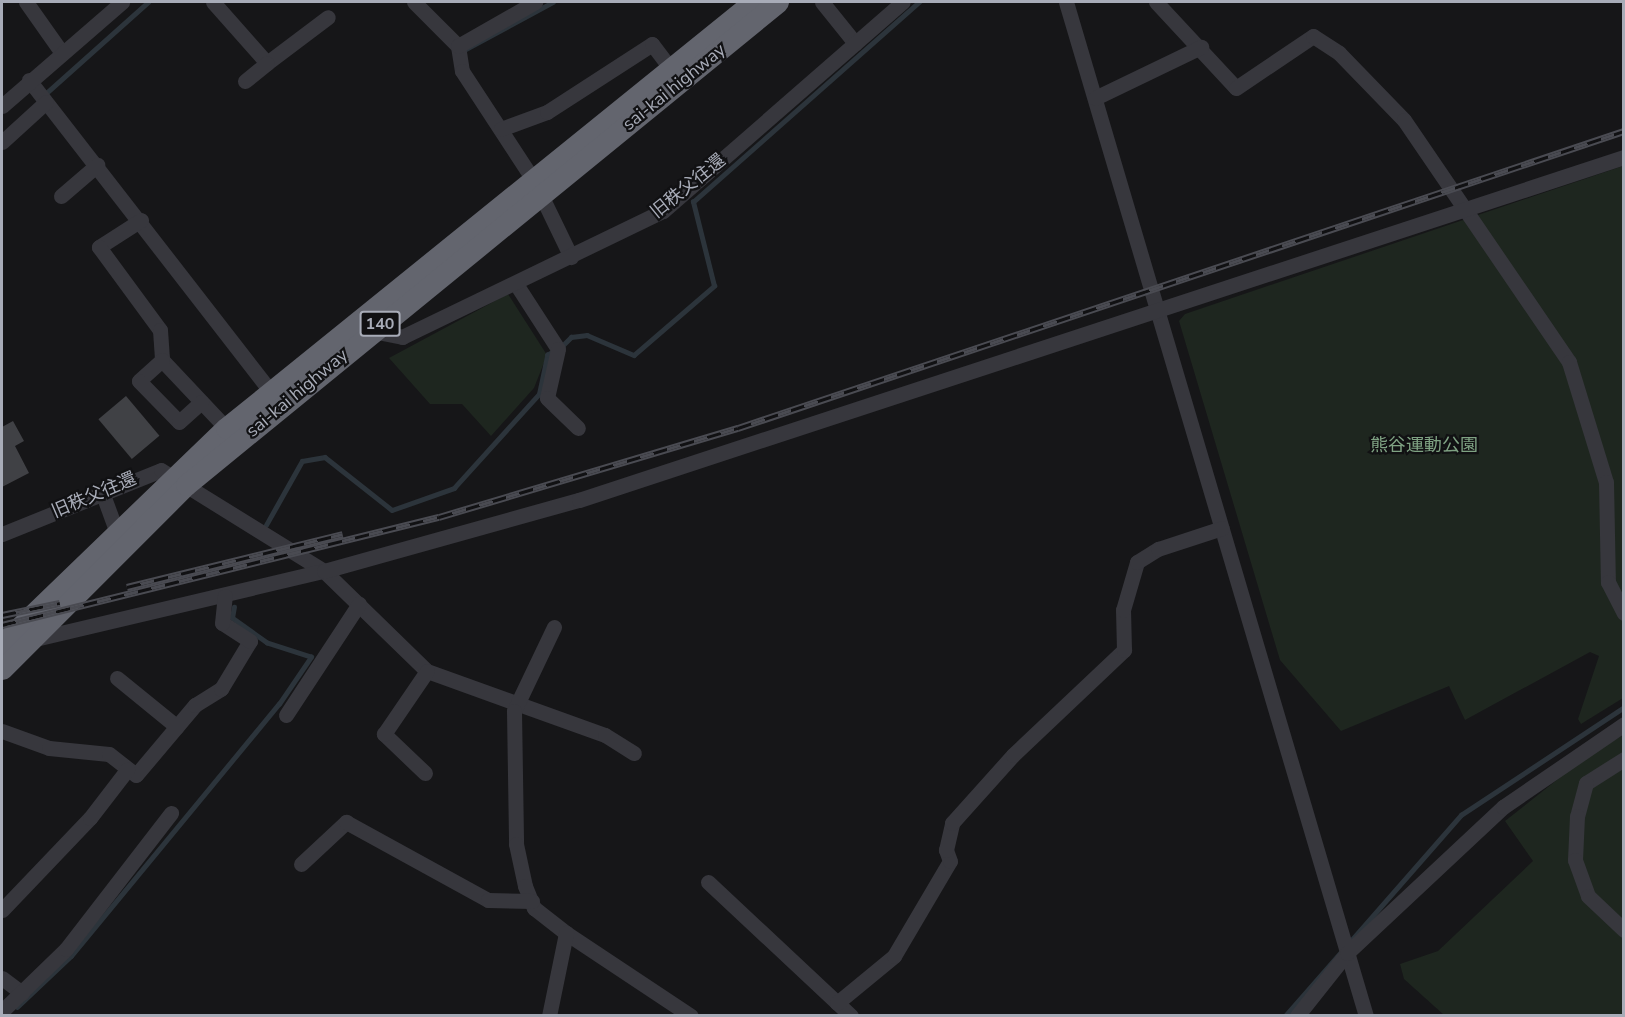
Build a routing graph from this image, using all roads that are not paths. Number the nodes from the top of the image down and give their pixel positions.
1 (26, 2) edge
2 (122, 2) edge
3 (213, 2) edge
4 (414, 2) edge
5 (535, 2) edge
6 (753, 2) edge
7 (778, 2) edge
8 (822, 2) edge
9 (903, 2) edge
10 (1066, 2) edge
11 (1156, 2) edge
12 (328, 17) dead end
13 (855, 43) junction
14 (458, 46) junction
15 (1201, 47) junction
16 (62, 53) junction
17 (267, 63) junction
18 (676, 76) junction
19 (29, 80) junction
20 (245, 81) dead end
21 (1095, 98) junction
22 (46, 102) junction
23 (2, 106) edge
24 (501, 129) junction
25 (2, 142) edge
26 (1623, 157) edge
27 (97, 165) junction
28 (538, 188) junction
29 (61, 196) dead end
30 (1469, 210) junction
31 (141, 220) junction
32 (571, 256) junction
33 (516, 284) junction
34 (1158, 312) junction
35 (372, 331) junction
36 (162, 360) junction
37 (271, 392) junction
38 (201, 402) junction
39 (226, 428) junction
40 (578, 428) dead end
41 (179, 480) junction
42 (102, 492) junction
43 (1222, 528) junction
44 (116, 530) junction
45 (2, 534) edge
46 (324, 572) junction
47 (225, 596) junction
48 (359, 604) junction
49 (1623, 613) edge
50 (554, 627) dead end
51 (28, 641) junction
52 (2, 646) edge
53 (2, 669) edge
54 (427, 671) junction
55 (117, 678) dead end
56 (517, 704) junction
57 (286, 715) dead end
58 (1623, 724) edge
59 (177, 727) junction
60 (2, 730) edge
61 (634, 753) dead end
62 (1623, 759) edge
63 (127, 770) junction
64 (425, 773) dead end
65 (171, 813) dead end
66 (301, 864) dead end
67 (708, 882) dead end
68 (532, 901) junction
69 (2, 910) edge
70 (1623, 930) edge
71 (566, 933) junction
72 (1347, 953) junction
73 (2, 978) edge
74 (22, 993) junction
75 (837, 1003) junction
76 (2, 1011) edge
77 (549, 1016) edge
78 (691, 1016) edge
79 (851, 1016) edge
80 (1297, 1016) edge
81 (1366, 1016) edge

1 - 16 street
2 - 16 street
3 - 17 street
4 - 14 street
5 - 14 street
6 - 18 highway, sai-kai highway / 140
7 - 18 highway, sai-kai highway / 140
8 - 13 street
9 - 13 street, 旧秩父往還
10 - 21 street
11 - 15 street
12 - 17 street
13 - 32 street, 旧秩父往還
14 - 24 street
15 - 21 street
15 - 30 street
16 - 19 street
17 - 20 street
18 - 24 street
18 - 28 highway, sai-kai highway / 140
19 - 22 street
19 - 23 street
21 - 34 street
22 - 25 street
22 - 27 street
24 - 28 street
26 - 30 street
27 - 29 street
27 - 31 street
28 - 32 street
28 - 35 highway, sai-kai highway / 140
28 - 37 highway, sai-kai highway / 140
30 - 34 street
30 - 49 street
31 - 36 street
31 - 37 street
32 - 33 street, 旧秩父往還
33 - 35 street, 旧秩父往還
33 - 40 street
34 - 43 street
34 - 46 street
35 - 41 highway, sai-kai highway / 140
36 - 38 street
36 - 38 street
37 - 39 highway, sai-kai highway / 140
38 - 39 street
39 - 41 highway, sai-kai highway / 140
41 - 42 street, 旧秩父往還
41 - 44 highway, sai-kai highway / 140
41 - 46 street
41 - 51 highway, sai-kai highway / 140
42 - 44 street
42 - 45 street, 旧秩父往還
43 - 72 street
43 - 75 street
44 - 52 highway, sai-kai highway / 140
46 - 47 street
46 - 48 street
47 - 51 street
47 - 59 street
48 - 54 street
48 - 57 street
50 - 56 street
51 - 52 street
51 - 53 highway, sai-kai highway / 140
54 - 56 street
54 - 64 street
55 - 59 street
56 - 61 street
56 - 68 street
58 - 72 street
59 - 63 street
60 - 63 street
62 - 70 street
63 - 69 street
65 - 74 street
66 - 68 street
67 - 75 street
68 - 71 street
71 - 77 street
71 - 78 street
72 - 80 street
72 - 81 street
73 - 74 street
74 - 76 street
75 - 79 street

